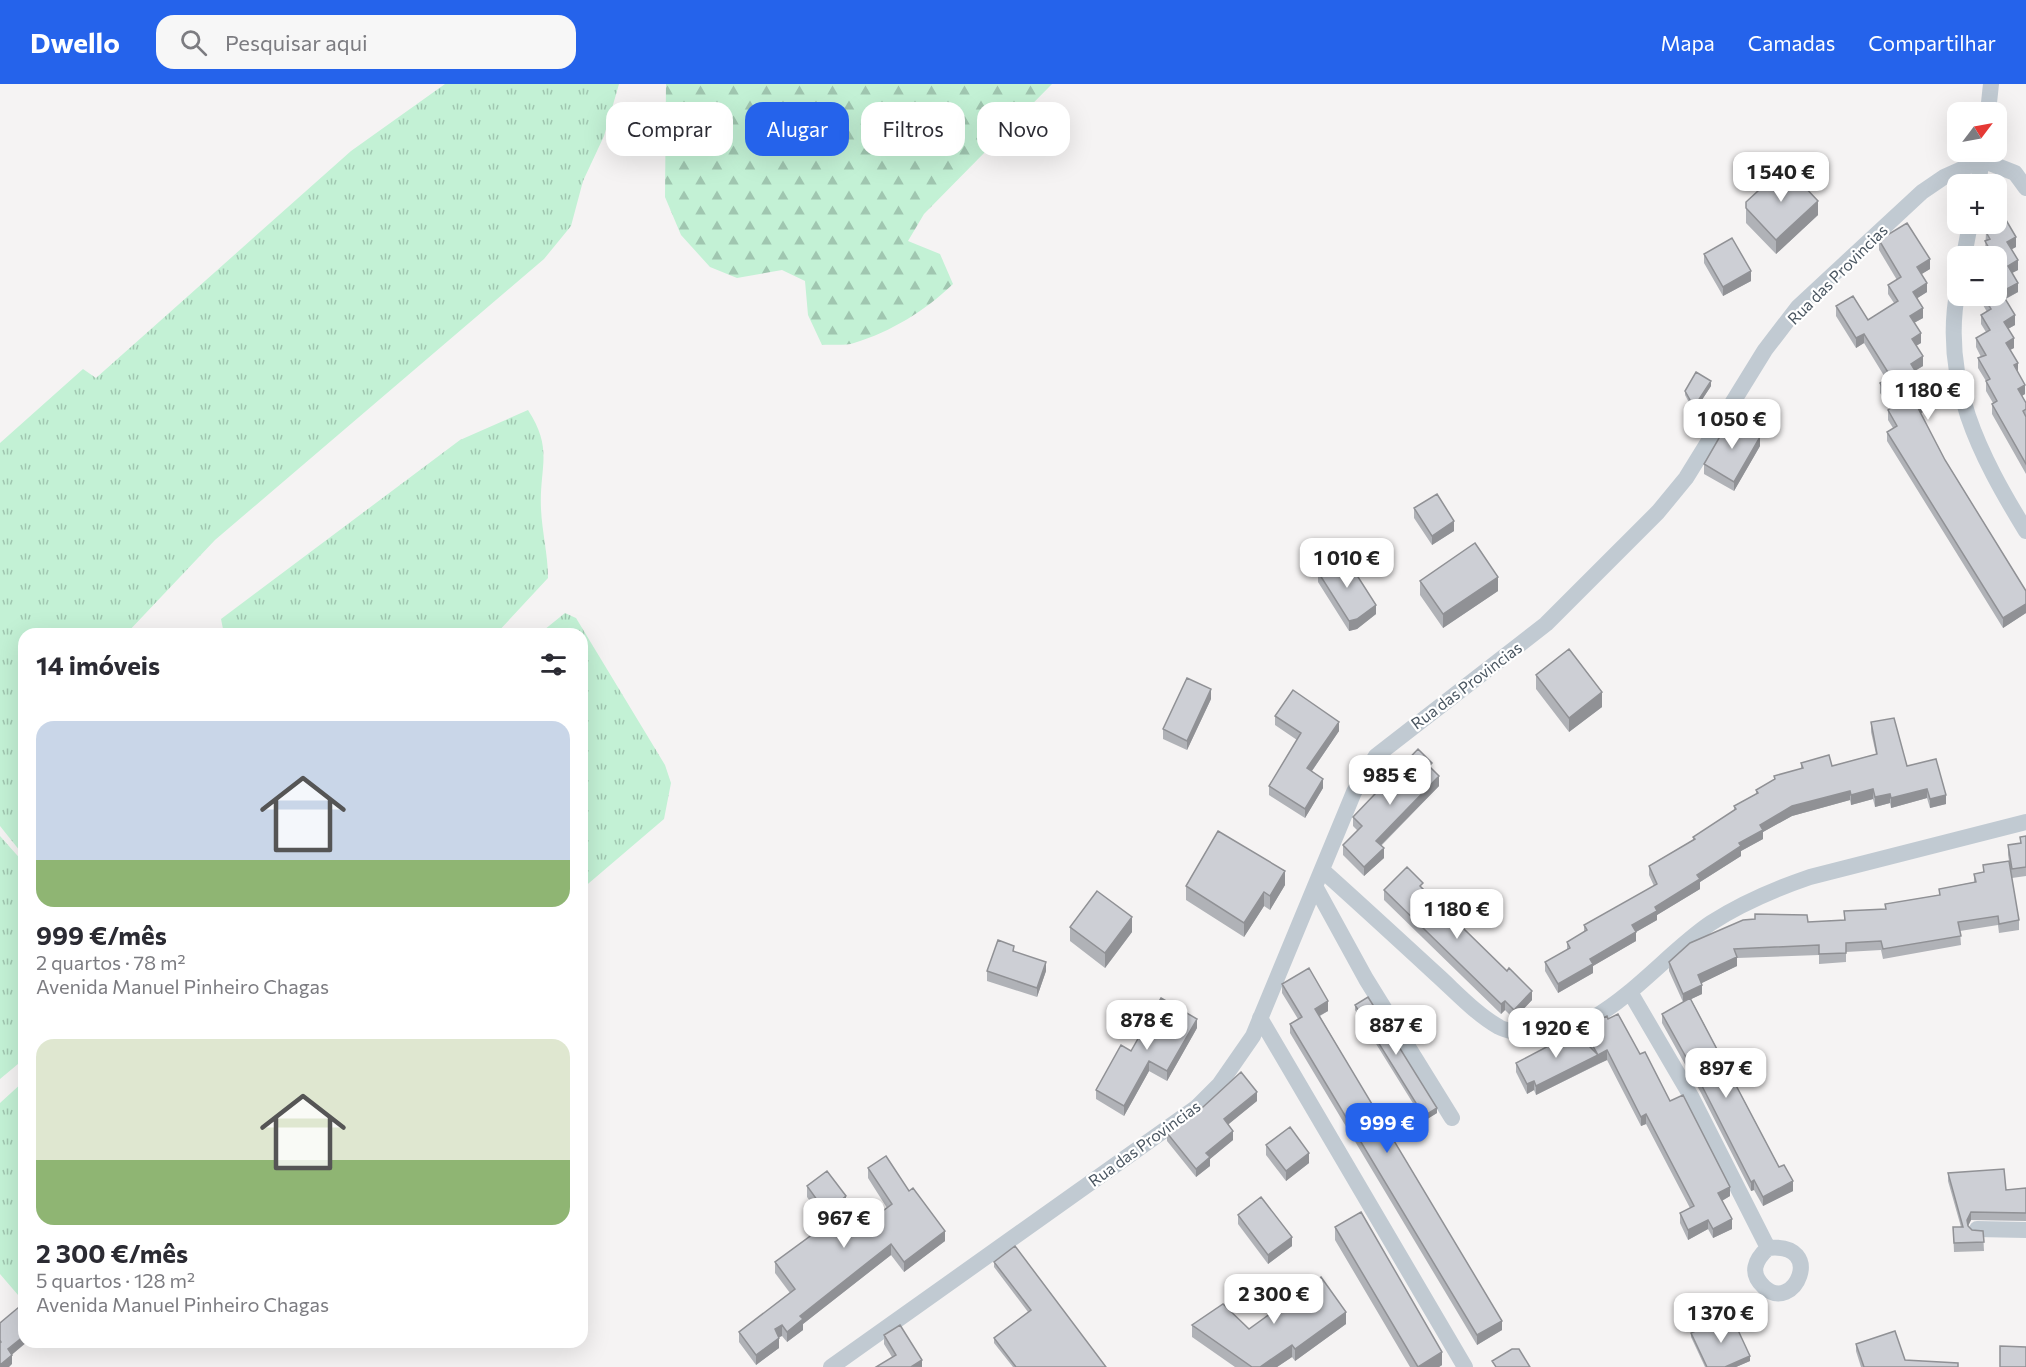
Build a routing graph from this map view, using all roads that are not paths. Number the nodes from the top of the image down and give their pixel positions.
1 (1991, 84) edge
2 (1989, 102) edge
3 (1972, 162) edge
4 (1994, 162) edge
5 (2026, 188) edge
6 (1957, 306) edge
7 (2026, 531) edge
8 (2026, 822) edge
9 (1322, 870) junction
10 (1315, 885) junction
11 (1630, 992) junction
12 (1260, 1018) junction
13 (1452, 1118) dead end
14 (1977, 1229) edge
15 (2026, 1230) edge
16 (1768, 1248) dead end
17 (831, 1367) edge
18 (1465, 1367) edge

1 - 2 street
3 - 9 street, Rua das Provincias
4 - 5 street
6 - 7 street
8 - 11 street
9 - 10 street, Rua das Provincias
9 - 11 street
10 - 12 street, Rua das Provincias
10 - 13 street
11 - 16 street
12 - 17 street, Rua das Provincias
12 - 18 street
14 - 15 street

